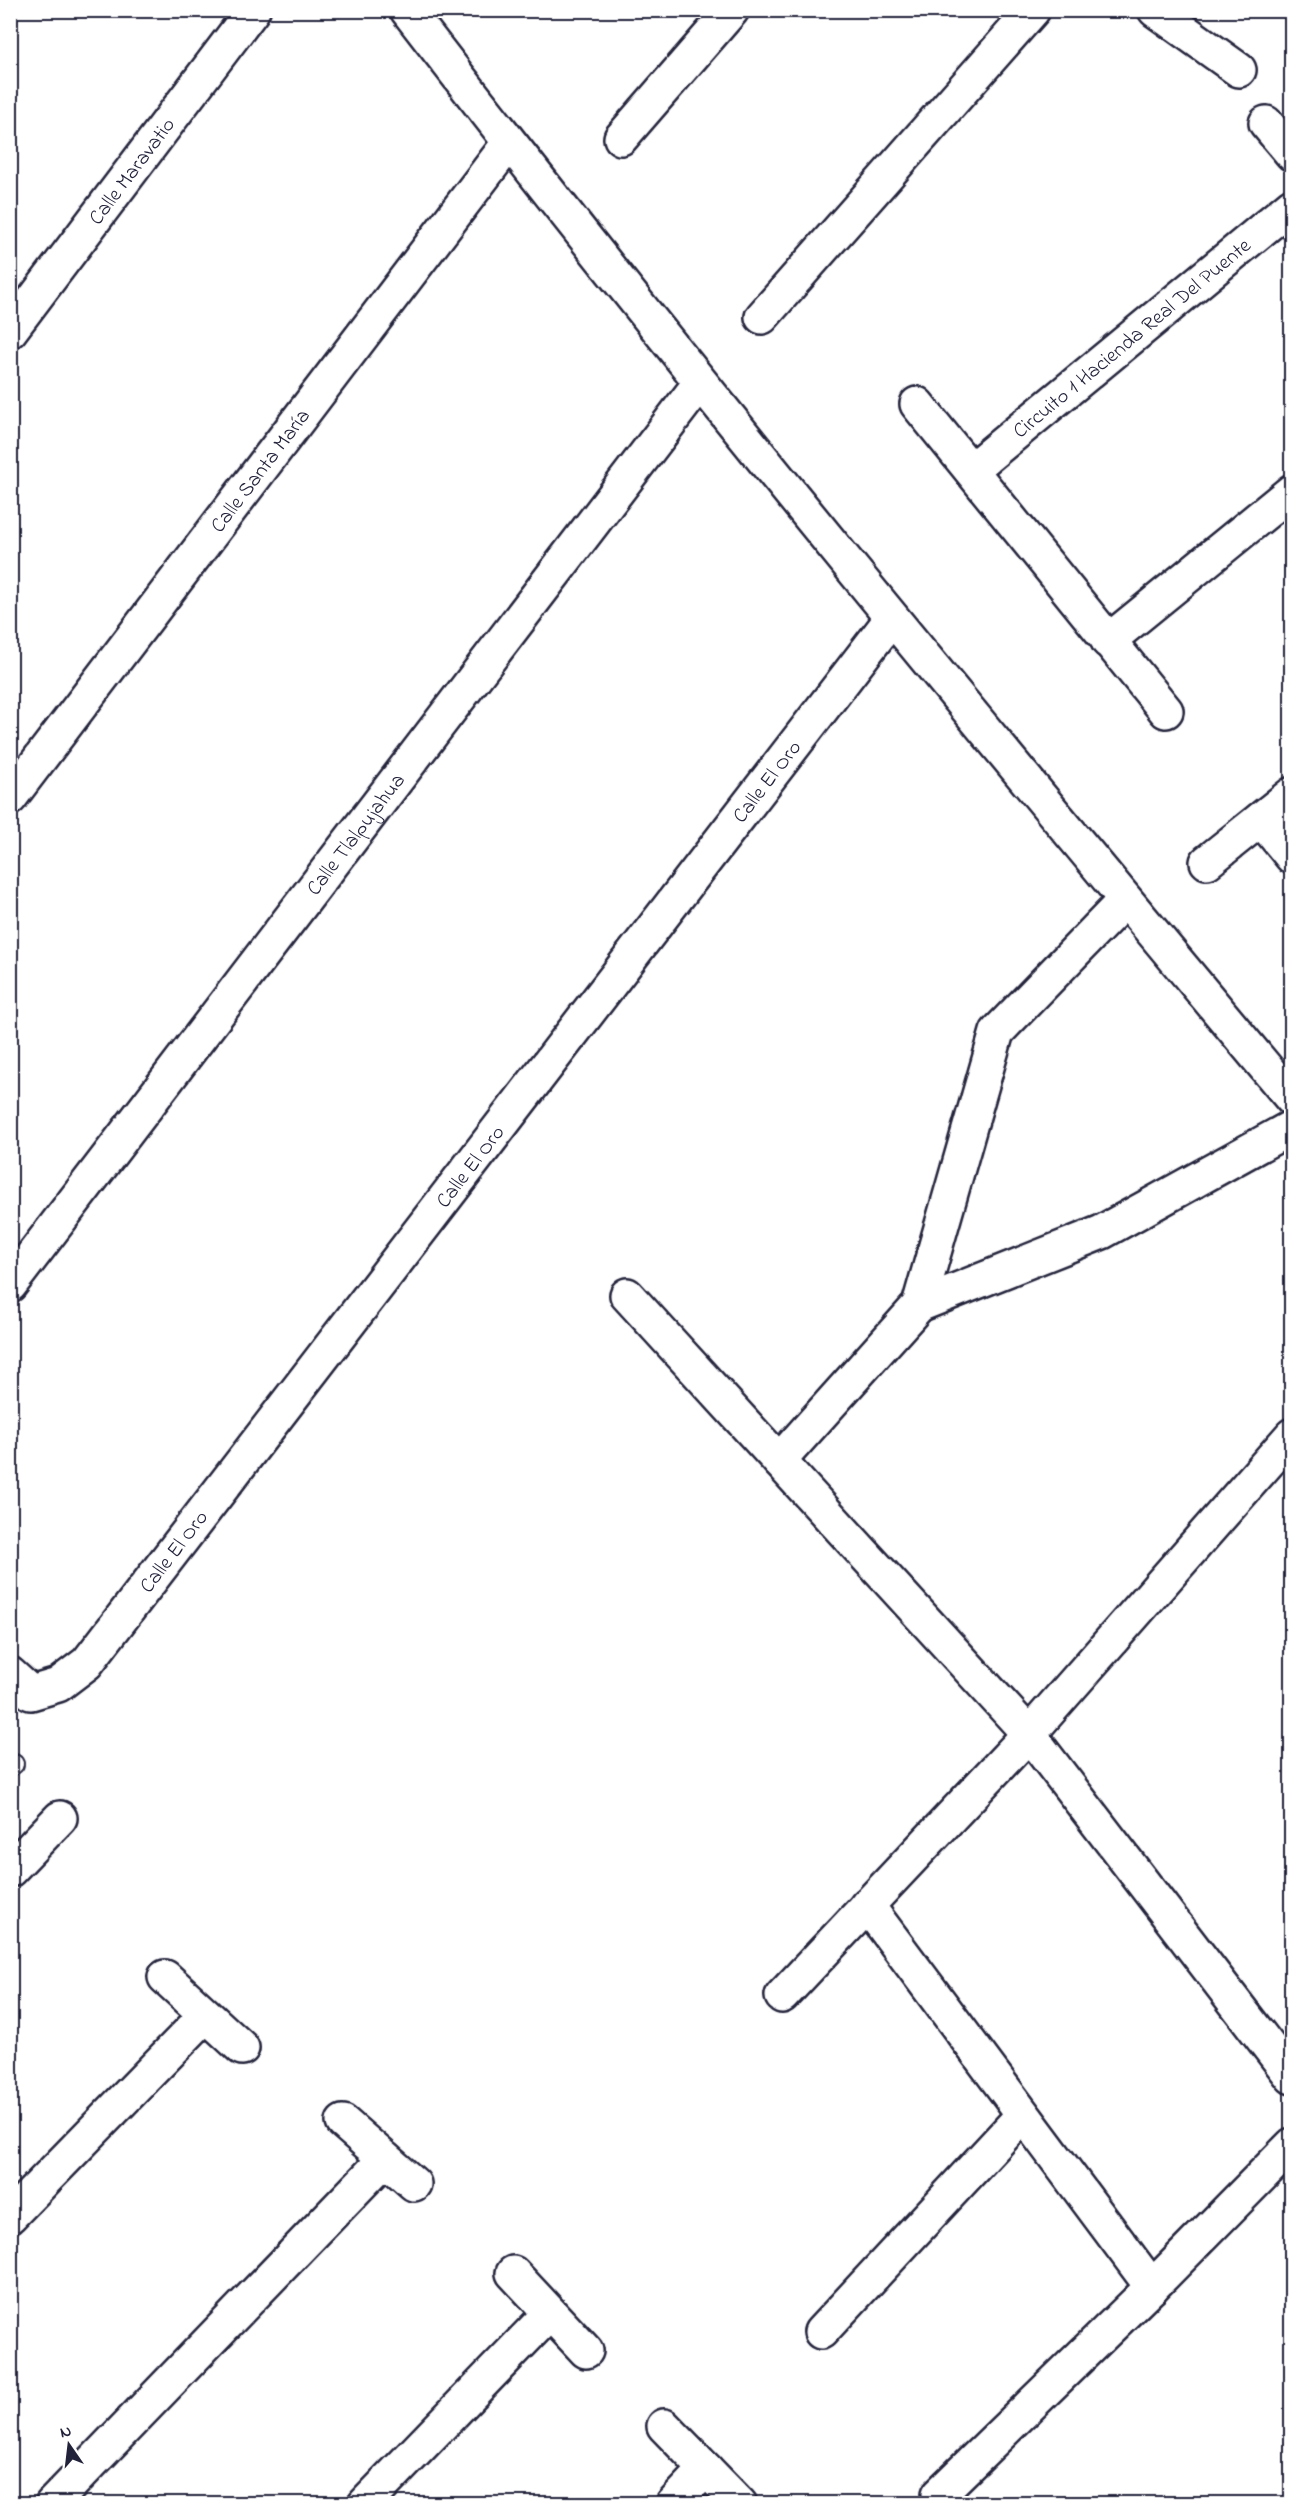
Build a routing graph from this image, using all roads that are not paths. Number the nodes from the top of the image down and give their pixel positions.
1 (253, 10) edge
2 (407, 10) edge
3 (732, 10) edge
4 (1033, 10) edge
5 (1155, 10) edge
6 (1239, 70) dead end
7 (1266, 123) dead end
8 (621, 138) dead end
9 (509, 143) junction
10 (1292, 154) edge
11 (1292, 205) edge
12 (762, 317) dead end
13 (10, 331) edge
14 (700, 383) junction
15 (917, 404) dead end
16 (971, 470) junction
17 (1292, 491) edge
18 (892, 618) junction
19 (1108, 641) junction
20 (1166, 711) dead end
21 (1292, 794) edge
22 (10, 798) edge
23 (1261, 819) junction
24 (1292, 857) edge
25 (1207, 862) dead end
26 (1125, 900) junction
27 (1292, 1099) edge
28 (1292, 1127) edge
29 (10, 1285) edge
30 (627, 1294) dead end
31 (919, 1305) junction
32 (1292, 1435) edge
33 (779, 1461) junction
34 (21, 1683) edge
35 (1029, 1734) junction
36 (60, 1818) dead end
37 (10, 1870) edge
38 (867, 1905) junction
39 (165, 1977) dead end
40 (782, 1996) dead end
41 (206, 2015) junction
42 (242, 2048) dead end
43 (1292, 2078) edge
44 (1022, 2116) junction
45 (343, 2122) dead end
46 (1292, 2145) edge
47 (385, 2159) junction
48 (414, 2184) dead end
49 (10, 2216) edge
50 (513, 2273) dead end
51 (1152, 2287) junction
52 (550, 2313) junction
53 (821, 2332) dead end
54 (586, 2351) dead end
55 (664, 2426) dead end
56 (706, 2469) junction
57 (939, 2494) dead end
58 (52, 2504) edge
59 (365, 2504) edge
60 (673, 2504) edge
61 (740, 2504) edge

1 - 13 street, Calle Maravatio
2 - 9 street
3 - 8 street
4 - 12 street
5 - 6 street
7 - 10 street
9 - 14 street
9 - 22 street, Calle Santa María
11 - 16 street, Circuito 1 Hacienda Real Del Puente
14 - 18 street
14 - 29 street, Calle Tlalpujahua
15 - 16 street
16 - 19 street
17 - 19 street
18 - 26 street
18 - 34 street, Calle El Oro
19 - 20 street
21 - 23 street
23 - 24 street
23 - 25 street
26 - 27 street
26 - 31 street
28 - 31 street
30 - 33 street
31 - 33 street
32 - 35 street
33 - 35 street
35 - 38 street
35 - 43 street
36 - 37 street
38 - 40 street
38 - 44 street
39 - 41 street
41 - 42 street
41 - 49 street
44 - 51 street
44 - 53 street
45 - 47 street
46 - 51 street
47 - 48 street
47 - 58 street
50 - 52 street
51 - 57 street
52 - 54 street
52 - 59 street
55 - 56 street
56 - 60 street
56 - 61 street

